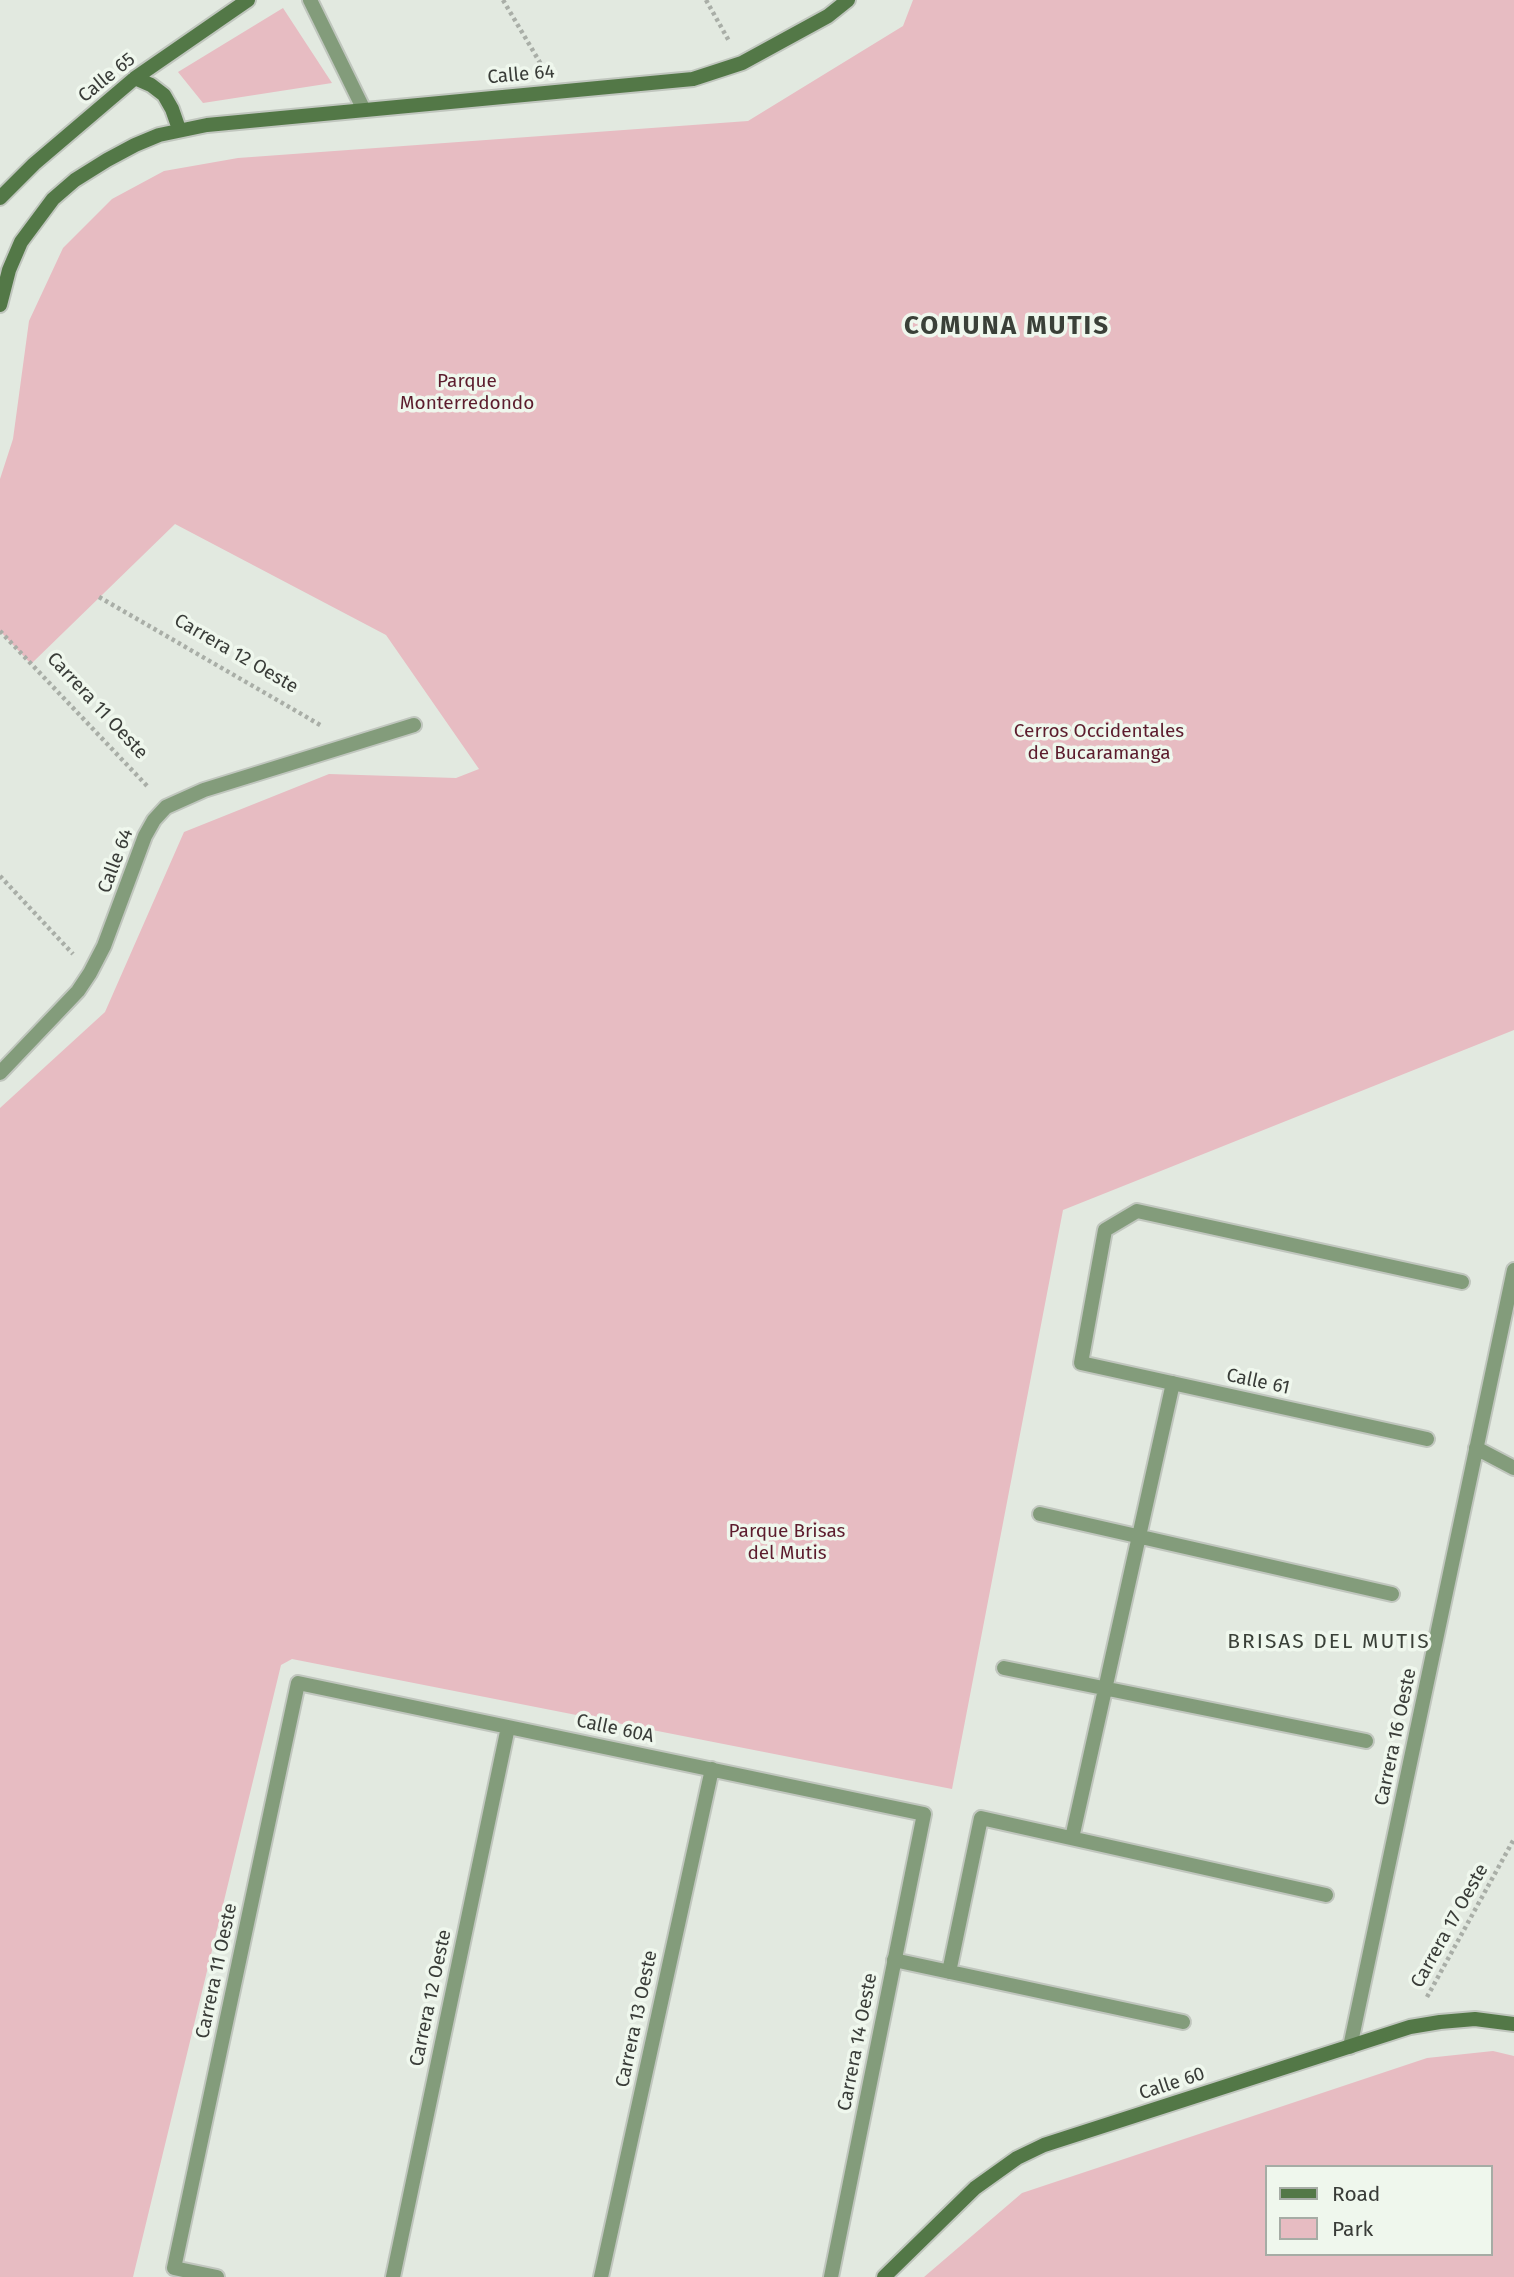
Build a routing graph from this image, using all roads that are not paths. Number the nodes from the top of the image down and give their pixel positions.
1 (248, 0) edge
2 (310, 0) edge
3 (848, 0) edge
4 (135, 78) junction
5 (364, 110) junction
6 (179, 129) junction
7 (0, 198) edge
8 (0, 305) edge
9 (414, 725) dead end
10 (0, 1073) edge
11 (1514, 1270) edge
12 (1462, 1282) dead end
13 (1173, 1383) junction
14 (1427, 1439) dead end
15 (1476, 1448) junction
16 (1514, 1468) edge
17 (1040, 1514) dead end
18 (1139, 1536) junction
19 (1392, 1594) dead end
20 (1004, 1668) dead end
21 (298, 1683) joint
22 (1105, 1689) junction
23 (508, 1727) junction
24 (1366, 1741) dead end
25 (712, 1769) junction
26 (924, 1814) joint
27 (1072, 1838) junction
28 (1326, 1895) dead end
29 (894, 1960) junction
30 (950, 1972) junction
31 (1183, 2022) dead end
32 (1514, 2024) edge
33 (1350, 2047) junction
34 (216, 2277) edge
35 (393, 2277) edge
36 (601, 2277) edge
37 (831, 2277) edge
38 (884, 2277) edge

1 - 4 street, Calle 65
2 - 5 street
3 - 5 street, Calle 64
4 - 6 street
4 - 7 street, Calle 65
5 - 6 street, Calle 64
6 - 8 street
9 - 10 street, Calle 64
11 - 15 street, Carrera 16 Oeste
12 - 13 street, Calle 61
13 - 14 street, Calle 61
13 - 18 street
15 - 16 street
15 - 33 street, Carrera 16 Oeste
17 - 18 street
18 - 19 street
18 - 22 street
20 - 22 street
21 - 23 street, Calle 60A
21 - 34 street, Carrera 11 Oeste
22 - 24 street
22 - 27 street
23 - 25 street, Calle 60A
23 - 35 street, Carrera 12 Oeste
25 - 26 street, Calle 60A
25 - 36 street, Carrera 13 Oeste
26 - 29 street, Carrera 14 Oeste
27 - 28 street
27 - 30 street
29 - 30 street
29 - 37 street, Carrera 14 Oeste
30 - 31 street
32 - 33 street, Calle 60
33 - 38 street, Calle 60

